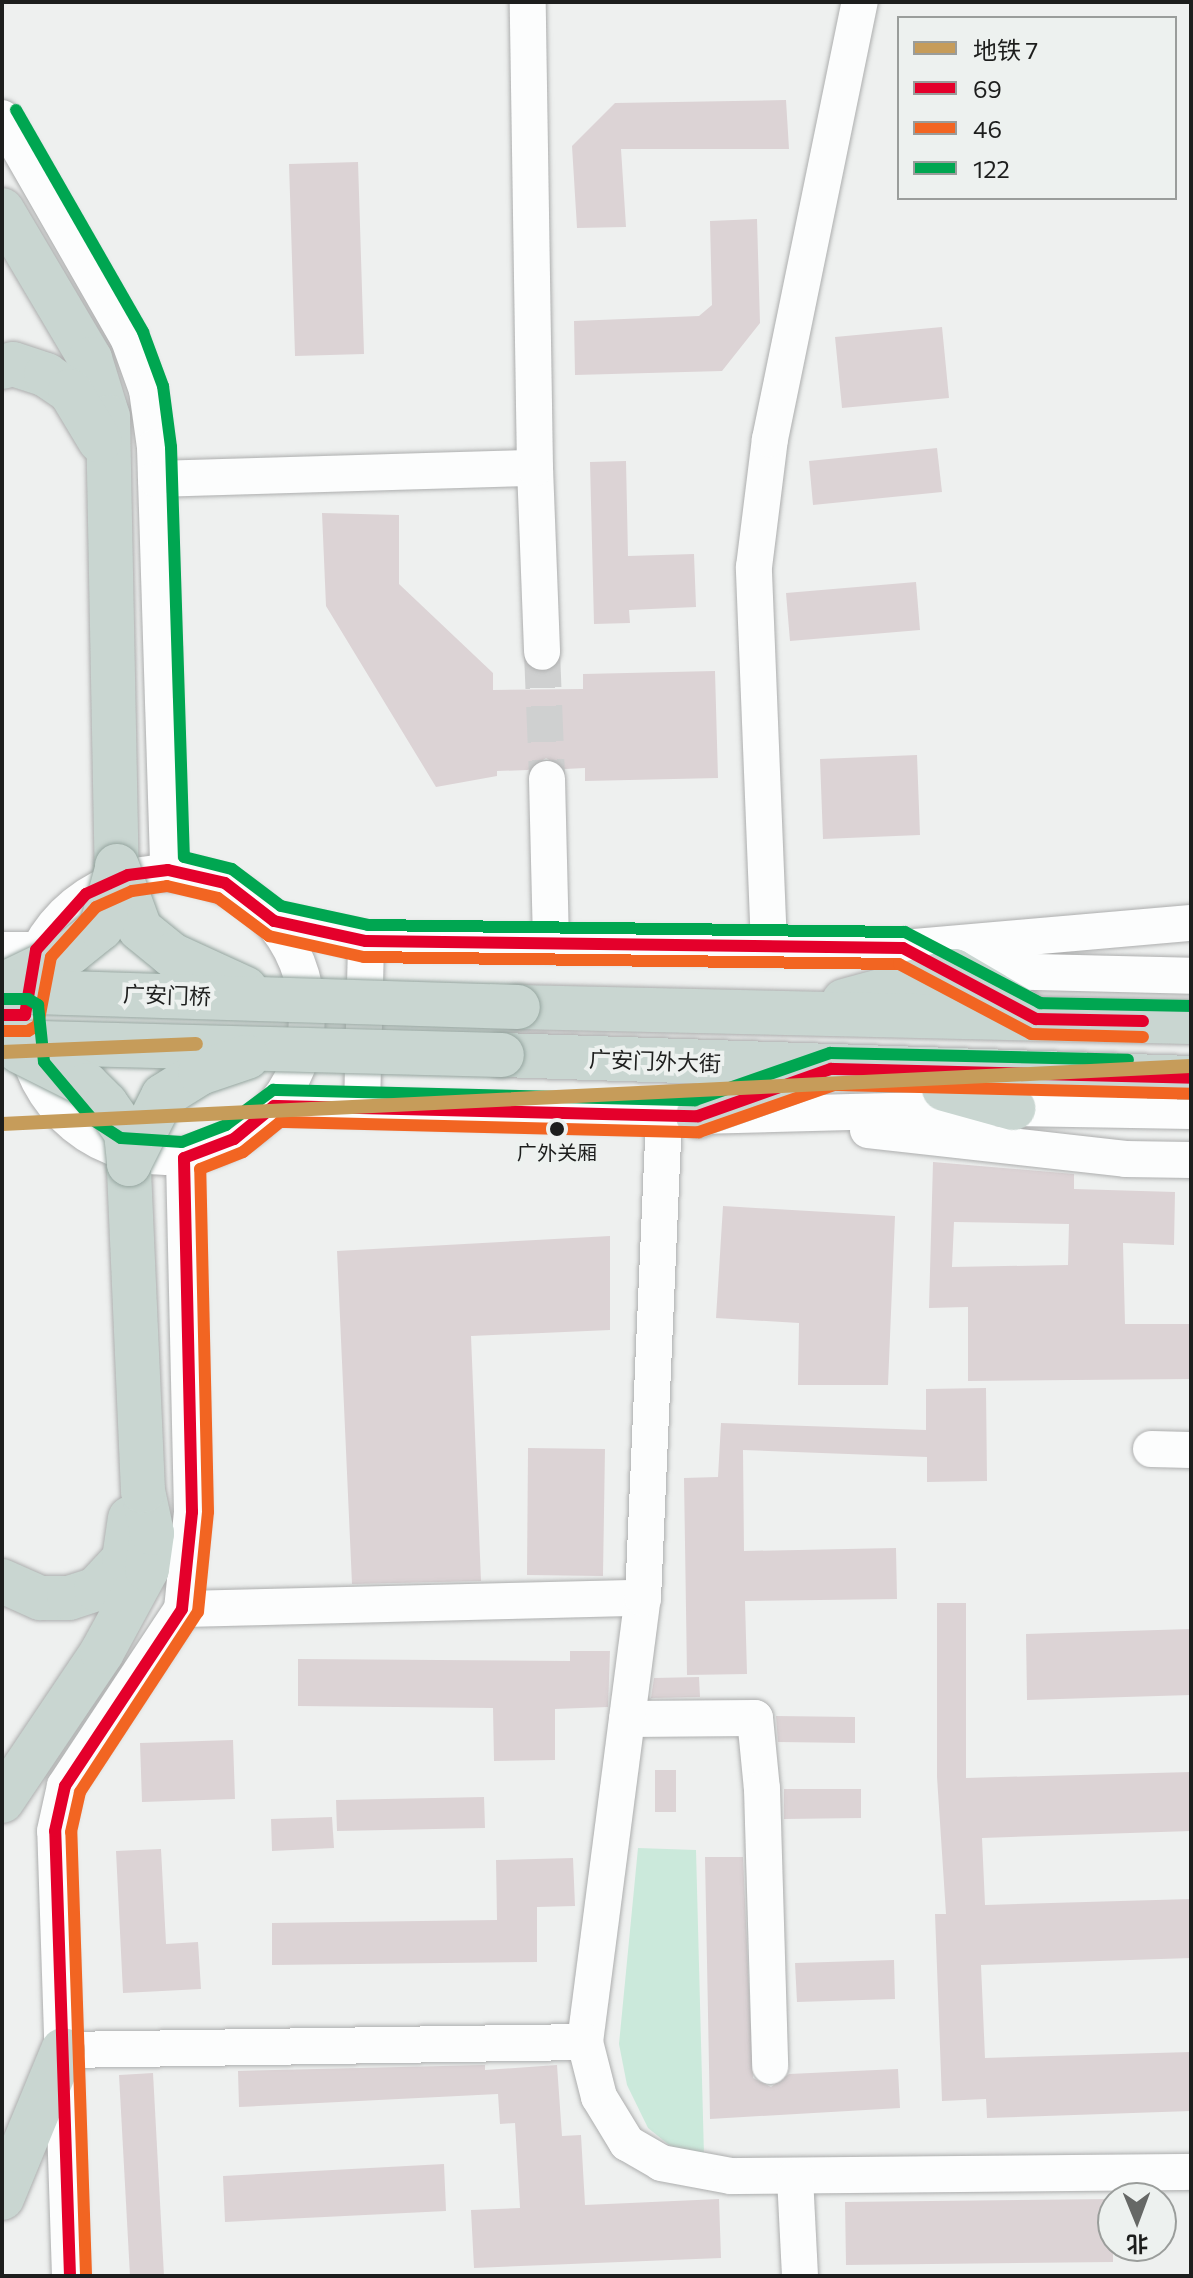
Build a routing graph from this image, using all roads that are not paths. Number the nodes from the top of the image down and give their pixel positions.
1 (528, 2) edge
2 (860, 2) edge
3 (2, 118) edge
4 (2, 210) edge
5 (2, 367) edge
6 (106, 452) junction
7 (535, 468) junction
8 (156, 479) junction
9 (542, 652) tunnel mouth
10 (547, 779) tunnel mouth
11 (117, 866) junction
12 (168, 870) junction
13 (274, 921) junction
14 (1191, 923) edge
15 (366, 941) junction
16 (551, 944) junction
17 (769, 946) junction
18 (903, 948) junction
19 (19, 950) edge
20 (954, 971) junction
21 (1191, 976) edge
22 (265, 997) junction
23 (797, 1013) junction
24 (1036, 1019) junction
25 (1191, 1022) edge
26 (8, 1028) edge
27 (271, 1050) junction
28 (831, 1069) junction
29 (880, 1071) junction
30 (1191, 1078) edge
31 (274, 1106) junction
32 (362, 1108) junction
33 (1013, 1108) junction
34 (1191, 1111) edge
35 (700, 1116) junction
36 (184, 1158) junction
37 (1191, 1160) edge
38 (129, 1164) junction
39 (1151, 1449) dead end
40 (1191, 1450) edge
41 (143, 1491) junction
42 (2, 1581) edge
43 (643, 1598) junction
44 (182, 1609) junction
45 (627, 1719) junction
46 (2, 1801) edge
47 (585, 2042) junction
48 (63, 2050) junction
49 (770, 2066) dead end
50 (1191, 2172) edge
51 (795, 2177) junction
52 (2, 2198) edge
53 (70, 2276) edge
54 (800, 2276) edge

1 - 7 street
2 - 17 street
3 - 8 street
4 - 6 highway
5 - 6 highway
6 - 11 highway
7 - 8 street
7 - 9 street
8 - 12 street
10 - 16 street
11 - 22 highway, bridge
11 - 26 highway, bridge
12 - 13 street
12 - 19 street
13 - 15 street
13 - 31 street
14 - 18 street
15 - 16 street
15 - 32 street
16 - 17 street
17 - 18 street
18 - 20 street
19 - 26 street
20 - 21 street
20 - 23 highway
20 - 24 highway
22 - 23 highway, 广安门桥, bridge
22 - 26 highway, 广安门桥, bridge
23 - 24 highway
24 - 25 highway
26 - 27 highway, bridge
26 - 36 street
26 - 38 highway, bridge
27 - 28 highway, 广安门外大街, bridge
27 - 38 highway, bridge
28 - 29 highway, 广安门外大街
28 - 35 highway
29 - 30 highway, 广安门外大街
29 - 33 highway
31 - 32 street
31 - 36 street
32 - 35 street
33 - 34 street
33 - 35 street
35 - 37 street
35 - 43 street
36 - 44 street
38 - 41 highway
39 - 40 street
41 - 42 highway
41 - 46 highway
43 - 44 street
43 - 45 street
44 - 48 street
45 - 47 street
45 - 49 street
47 - 48 street
47 - 51 street
48 - 52 highway
48 - 53 street
50 - 51 street
51 - 54 street

